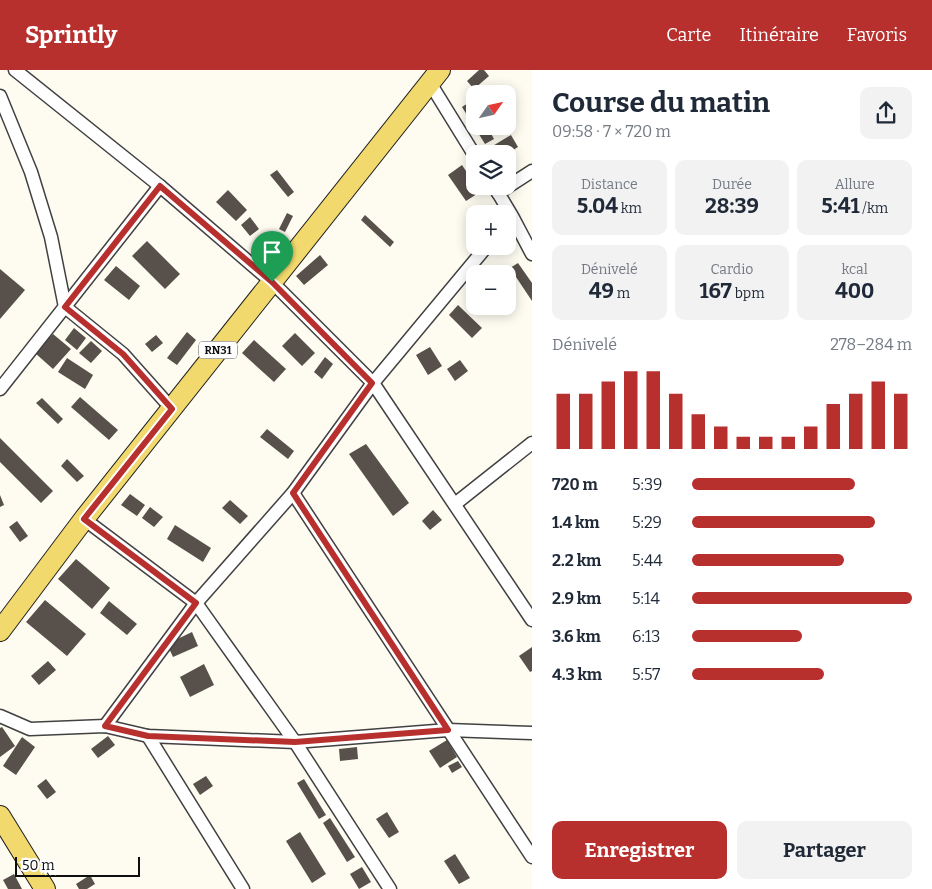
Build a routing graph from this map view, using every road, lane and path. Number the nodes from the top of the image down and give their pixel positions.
1 (15, 70) edge
2 (435, 76) edge
3 (0, 96) edge
4 (470, 145) edge
5 (532, 171) edge
6 (516, 179) edge
7 (160, 186) junction
8 (516, 229) edge
9 (532, 254) edge
10 (479, 255) edge
11 (272, 282) junction
12 (65, 307) junction
13 (372, 383) junction
14 (0, 389) edge
15 (172, 409) junction
16 (532, 443) edge
17 (293, 493) junction
18 (455, 504) junction
19 (84, 519) junction
20 (196, 603) junction
21 (532, 620) edge
22 (0, 631) edge
23 (0, 716) edge
24 (105, 726) junction
25 (448, 730) junction
26 (532, 734) edge
27 (148, 736) junction
28 (295, 742) junction
29 (0, 816) edge
30 (532, 857) edge
31 (45, 889) edge
32 (243, 889) edge
33 (390, 889) edge

1 - 7 street
2 - 4 street
2 - 11 main road, RN31
3 - 12 street
5 - 6 street
7 - 11 street
7 - 12 street
8 - 9 street
10 - 13 street
11 - 13 street
11 - 15 main road, RN31
12 - 14 street
12 - 15 street
13 - 17 street
13 - 18 street
15 - 19 main road, RN31
16 - 18 street
17 - 20 street
17 - 25 street
18 - 21 street
19 - 20 street
19 - 22 main road, RN31
20 - 24 street
20 - 28 street
23 - 24 street
24 - 27 street
25 - 26 street
25 - 28 street
25 - 30 street
27 - 28 street
27 - 32 street
28 - 33 street
29 - 31 main road

